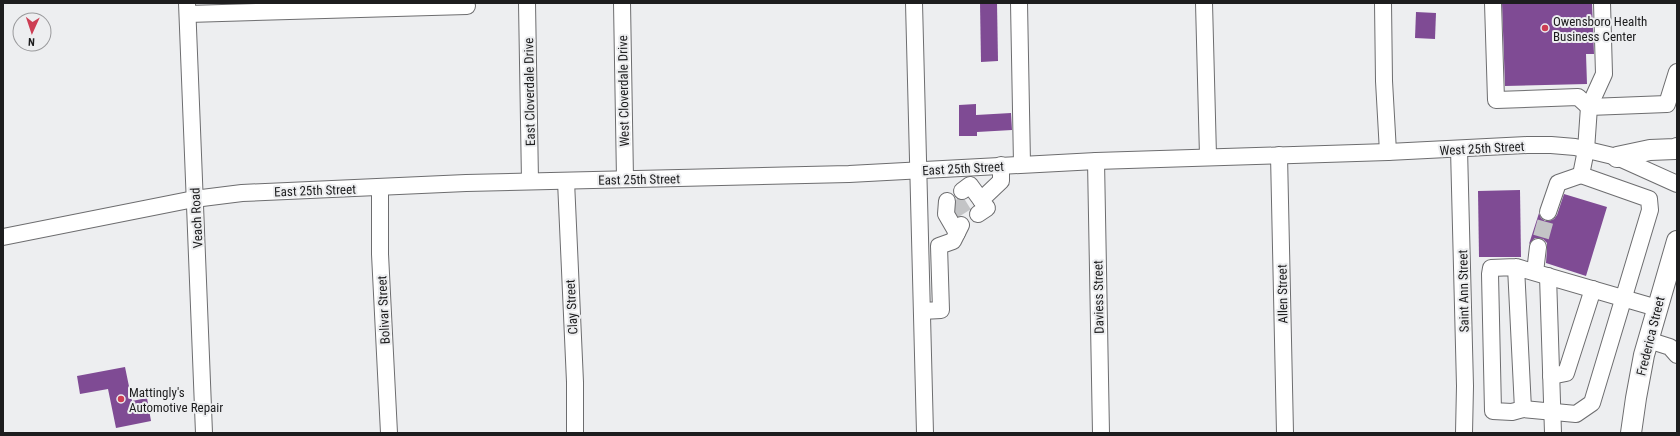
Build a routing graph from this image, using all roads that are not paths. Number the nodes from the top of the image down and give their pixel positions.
1 (527, 3) edge
2 (622, 3) edge
3 (914, 3) edge
4 (1019, 3) edge
5 (1204, 3) edge
6 (1383, 3) edge
7 (1493, 3) edge
8 (1602, 3) edge
9 (467, 6) dead end
10 (187, 8) edge
11 (1677, 72) edge
12 (1589, 107) junction
13 (1677, 148) edge
14 (1459, 149) junction
15 (1586, 150) junction
16 (1388, 152) junction
17 (1279, 155) junction
18 (1208, 156) junction
19 (1617, 157) junction
20 (1096, 161) junction
21 (1022, 164) junction
22 (1001, 165) junction
23 (919, 170) junction
24 (1581, 175) junction
25 (625, 179) junction
26 (530, 181) junction
27 (566, 181) junction
28 (1677, 184) edge
29 (380, 188) junction
30 (194, 198) junction
31 (974, 200) tunnel mouth
32 (1548, 212) tunnel mouth
33 (954, 218) dead end
34 (3, 237) edge
35 (1540, 241) tunnel mouth
36 (1677, 241) edge
37 (1516, 267) junction
38 (1541, 274) junction
39 (1593, 289) junction
40 (1624, 297) junction
41 (1657, 308) junction
42 (922, 311) junction
43 (1648, 340) junction
44 (1677, 355) edge
45 (1552, 376) junction
46 (1522, 409) junction
47 (1552, 412) junction
48 (204, 433) edge
49 (389, 433) edge
50 (575, 433) edge
51 (925, 433) edge
52 (1101, 433) edge
53 (1285, 433) edge
54 (1464, 433) edge
55 (1553, 433) edge
56 (1631, 433) edge

1 - 26 street, East Cloverdale Drive
2 - 25 street, West Cloverdale Drive
3 - 23 street
4 - 21 street
5 - 18 street
6 - 16 street
7 - 12 street
8 - 12 street
9 - 10 street
10 - 30 street, Veach Road
11 - 12 street
12 - 15 street
13 - 19 main road
14 - 15 street, West 25th Street
14 - 16 street, West 25th Street
14 - 54 street, Saint Ann Street
15 - 19 street, West 25th Street
15 - 24 street
16 - 17 street, West 25th Street
17 - 18 street, East 25th Street
17 - 53 street, Allen Street
18 - 20 street, East 25th Street
19 - 28 street, West 25th Street
20 - 21 street, East 25th Street
20 - 52 street, Daviess Street
21 - 22 street, East 25th Street
22 - 23 street, East 25th Street
22 - 31 street
23 - 25 street, East 25th Street
23 - 42 street
24 - 32 street
24 - 40 street
25 - 27 street, East 25th Street
26 - 27 street, East 25th Street
26 - 29 street, East 25th Street
27 - 50 street, Clay Street
29 - 30 street, East 25th Street
29 - 49 street, Bolivar Street
30 - 34 street, East 25th Street
30 - 48 street, Veach Road
33 - 42 street
35 - 38 street
36 - 41 main road, Frederica Street
37 - 38 street
37 - 46 street
37 - 46 street
38 - 39 street
38 - 45 street
39 - 40 street
39 - 45 street
40 - 41 street
40 - 47 street
41 - 43 main road, Frederica Street
42 - 51 street
43 - 44 street
43 - 56 main road, Frederica Street
45 - 47 street
46 - 47 street
47 - 55 street

